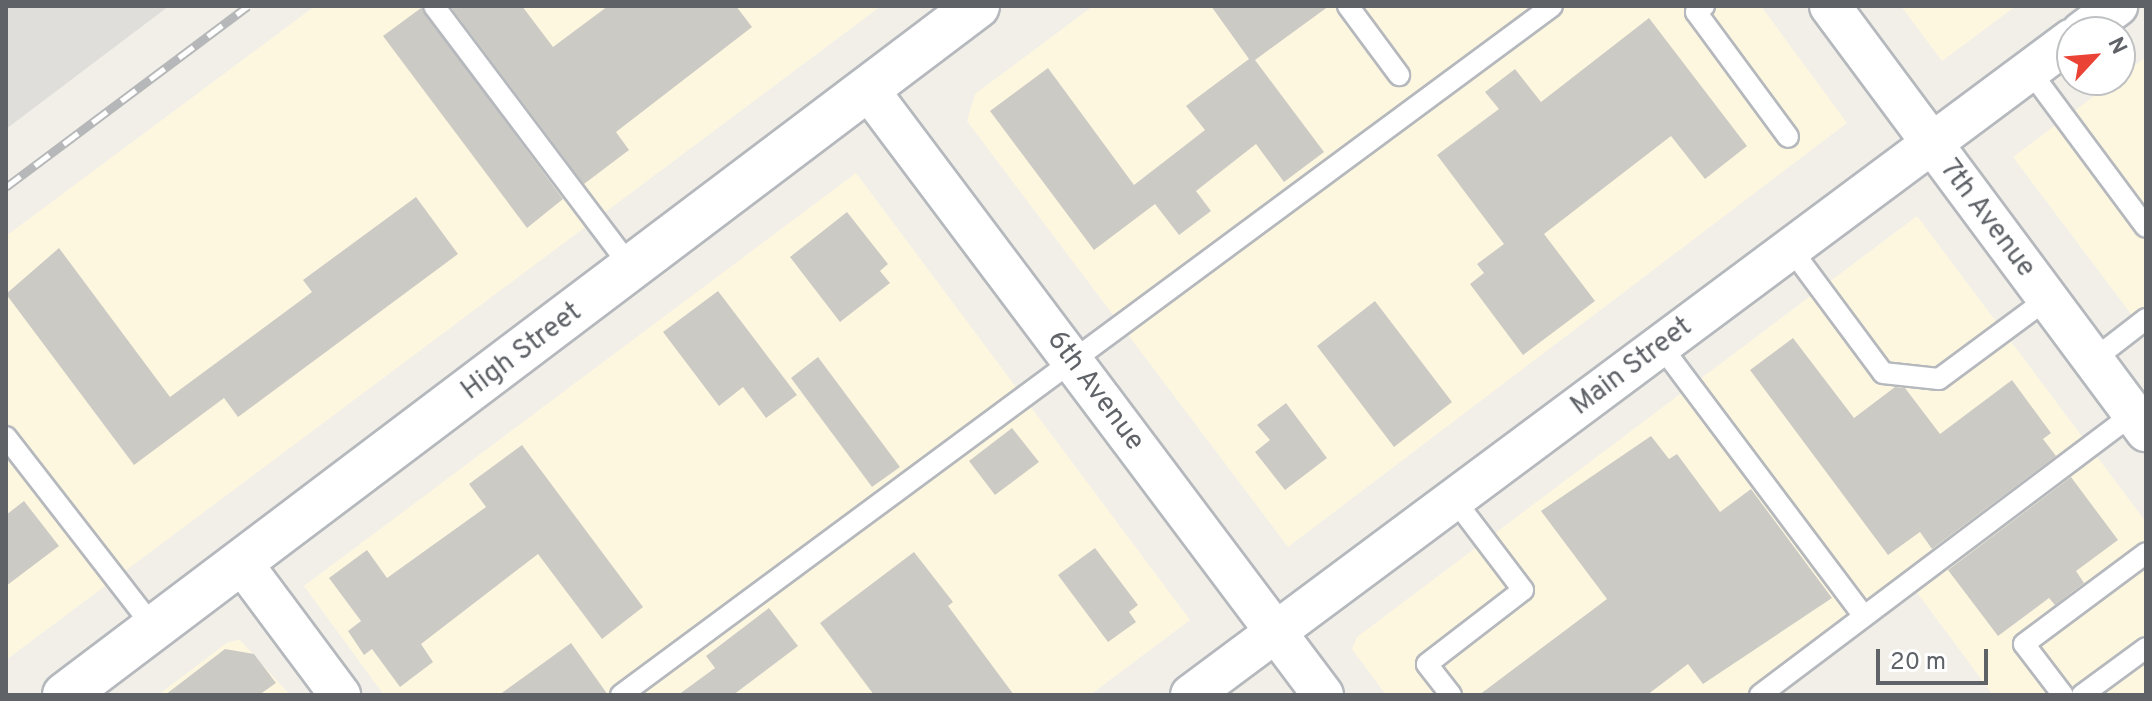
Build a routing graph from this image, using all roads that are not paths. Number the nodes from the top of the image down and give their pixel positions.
1 (434, 6) edge
2 (977, 6) edge
3 (1348, 6) edge
4 (1552, 6) edge
5 (1704, 6) edge
6 (1830, 6) edge
7 (2056, 49) edge
8 (2030, 71) junction
9 (1399, 75) dead end
10 (867, 88) junction
11 (1788, 137) dead end
12 (1931, 144) junction
13 (2146, 227) edge
14 (1791, 249) junction
15 (633, 270) junction
16 (2047, 299) junction
17 (2146, 319) edge
18 (1661, 346) junction
19 (2093, 360) junction
20 (1073, 362) junction
21 (2142, 416) edge
22 (6, 437) edge
23 (1454, 499) junction
24 (2146, 553) edge
25 (241, 562) junction
26 (1864, 616) junction
27 (154, 628) junction
28 (1276, 631) junction
29 (2146, 648) edge
30 (67, 694) edge
31 (340, 695) edge
32 (621, 695) edge
33 (1191, 695) edge
34 (1323, 695) edge
35 (1451, 695) edge
36 (1760, 695) edge
37 (2063, 695) edge
38 (2082, 695) edge

1 - 15 lane
2 - 10 main road, High Street
3 - 9 lane
4 - 20 lane
5 - 11 lane
6 - 12 street, 7th Avenue
7 - 8 street, Main Street
8 - 12 street, Main Street
8 - 13 lane
10 - 15 main road, High Street
10 - 20 street, 6th Avenue
12 - 14 street, Main Street
12 - 16 street, 7th Avenue
14 - 16 lane
14 - 18 street, Main Street
15 - 25 main road, High Street
16 - 19 street, 7th Avenue
17 - 19 lane
18 - 23 street, Main Street
18 - 26 lane
19 - 21 street, 7th Avenue
20 - 28 street, 6th Avenue
20 - 32 lane
21 - 26 lane
22 - 27 lane
23 - 28 street, Main Street
23 - 35 lane
24 - 37 lane
25 - 27 main road, High Street
25 - 31 street
26 - 36 lane
27 - 30 main road, High Street
28 - 33 street, Main Street
28 - 34 street, 6th Avenue
29 - 38 lane

